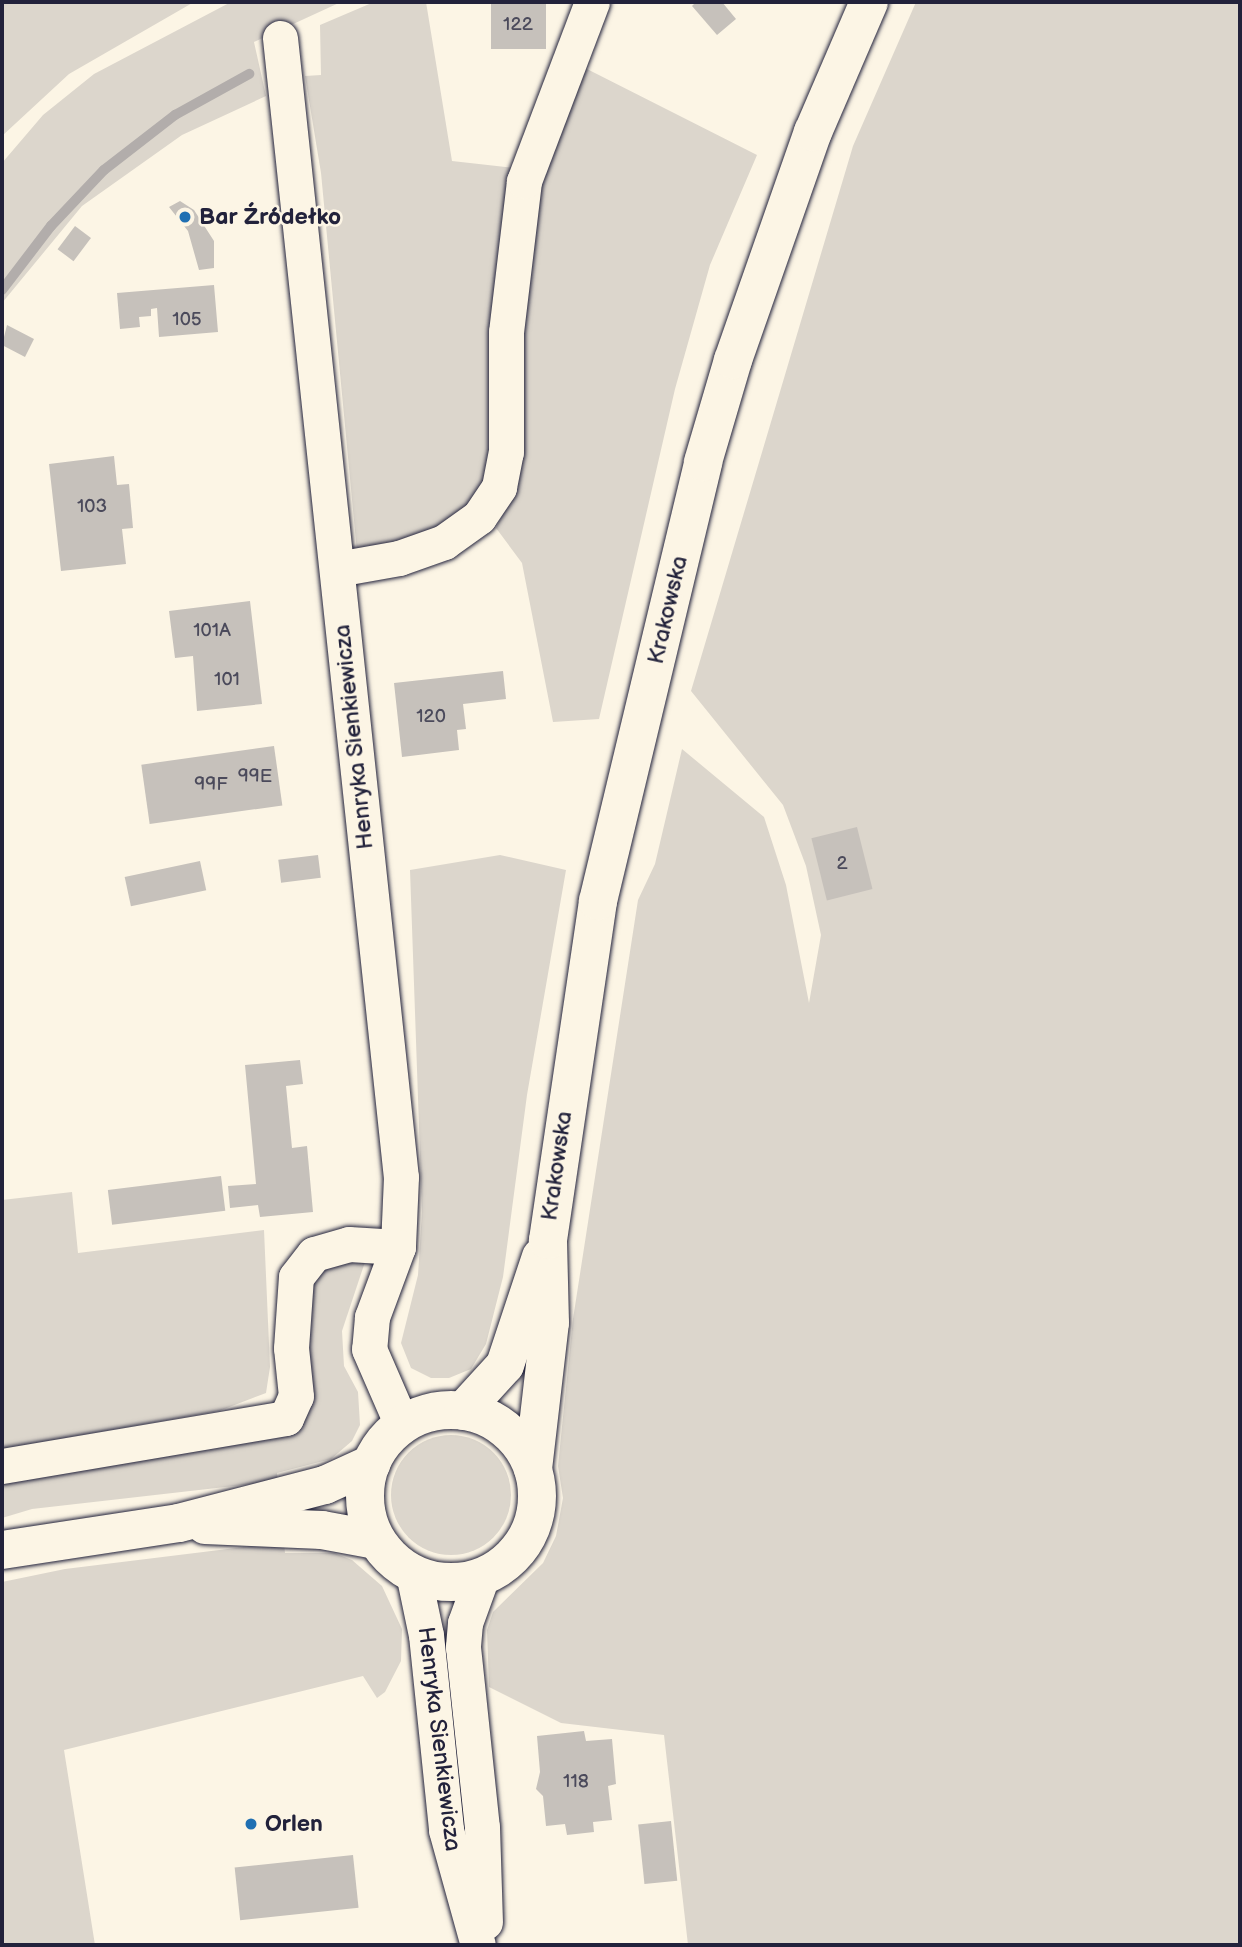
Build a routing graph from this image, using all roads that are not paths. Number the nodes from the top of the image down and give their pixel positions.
1 (592, 2) edge
2 (869, 2) edge
3 (281, 38) dead end
4 (337, 569) junction
5 (548, 1240) junction
6 (398, 1247) junction
7 (463, 1411) junction
8 (402, 1424) junction
9 (371, 1464) junction
10 (2, 1466) edge
11 (533, 1469) junction
12 (179, 1523) junction
13 (376, 1540) junction
14 (2, 1550) edge
15 (413, 1573) junction
16 (482, 1576) junction
17 (478, 1945) edge
18 (485, 1945) edge

1 - 4 street
2 - 5 main road, Krakowska
3 - 4 street, Henryka Sienkiewicza
4 - 6 street, Henryka Sienkiewicza
5 - 7 main road, Krakowska
5 - 11 main road, Krakowska
6 - 8 street, Henryka Sienkiewicza
6 - 10 street
7 - 8 main road
7 - 11 main road
8 - 9 main road
9 - 12 main road
9 - 13 main road
11 - 16 main road
12 - 13 main road
12 - 14 main road
13 - 15 main road
15 - 16 main road
15 - 17 street, Henryka Sienkiewicza
16 - 18 street, Henryka Sienkiewicza

